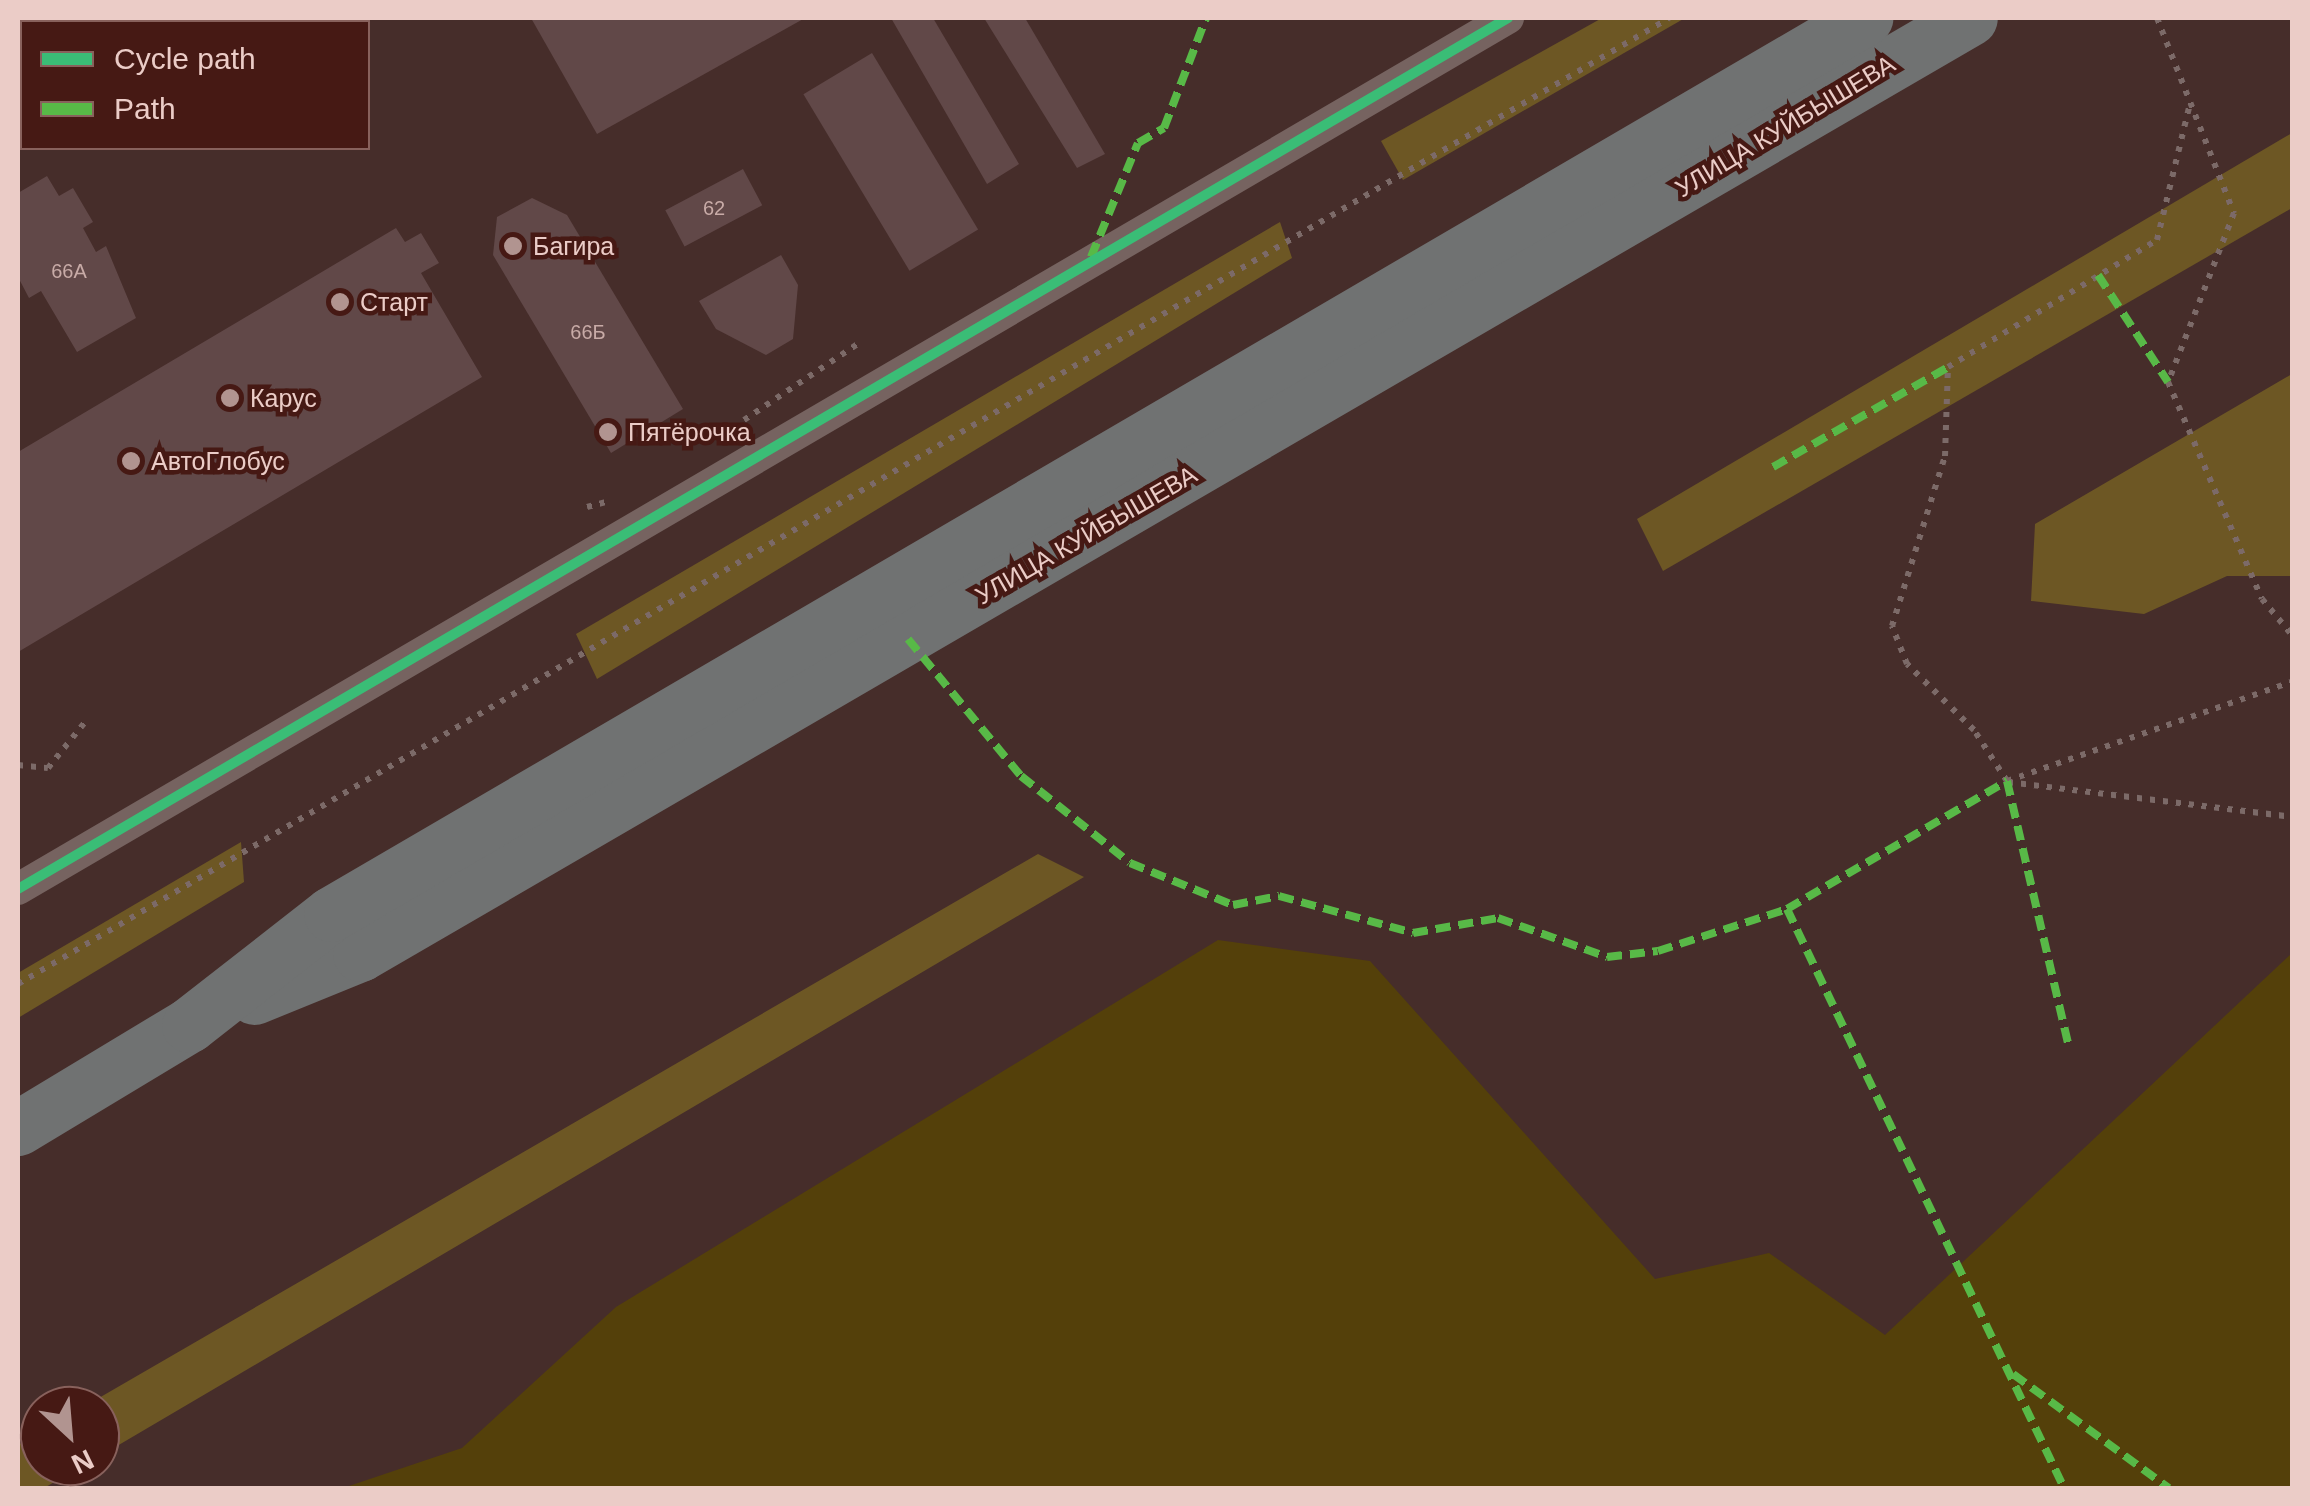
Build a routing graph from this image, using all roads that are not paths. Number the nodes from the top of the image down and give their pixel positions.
1 (1508, 18) edge
2 (1864, 18) edge
3 (1970, 18) edge
4 (18, 889) edge
5 (189, 1024) junction
6 (18, 1128) edge

1 - 4 street
2 - 5 highway, УЛИЦА КУЙБЫШЕВА
3 - 5 highway, УЛИЦА КУЙБЫШЕВА
5 - 6 highway, УЛИЦА КУЙБЫШЕВА

